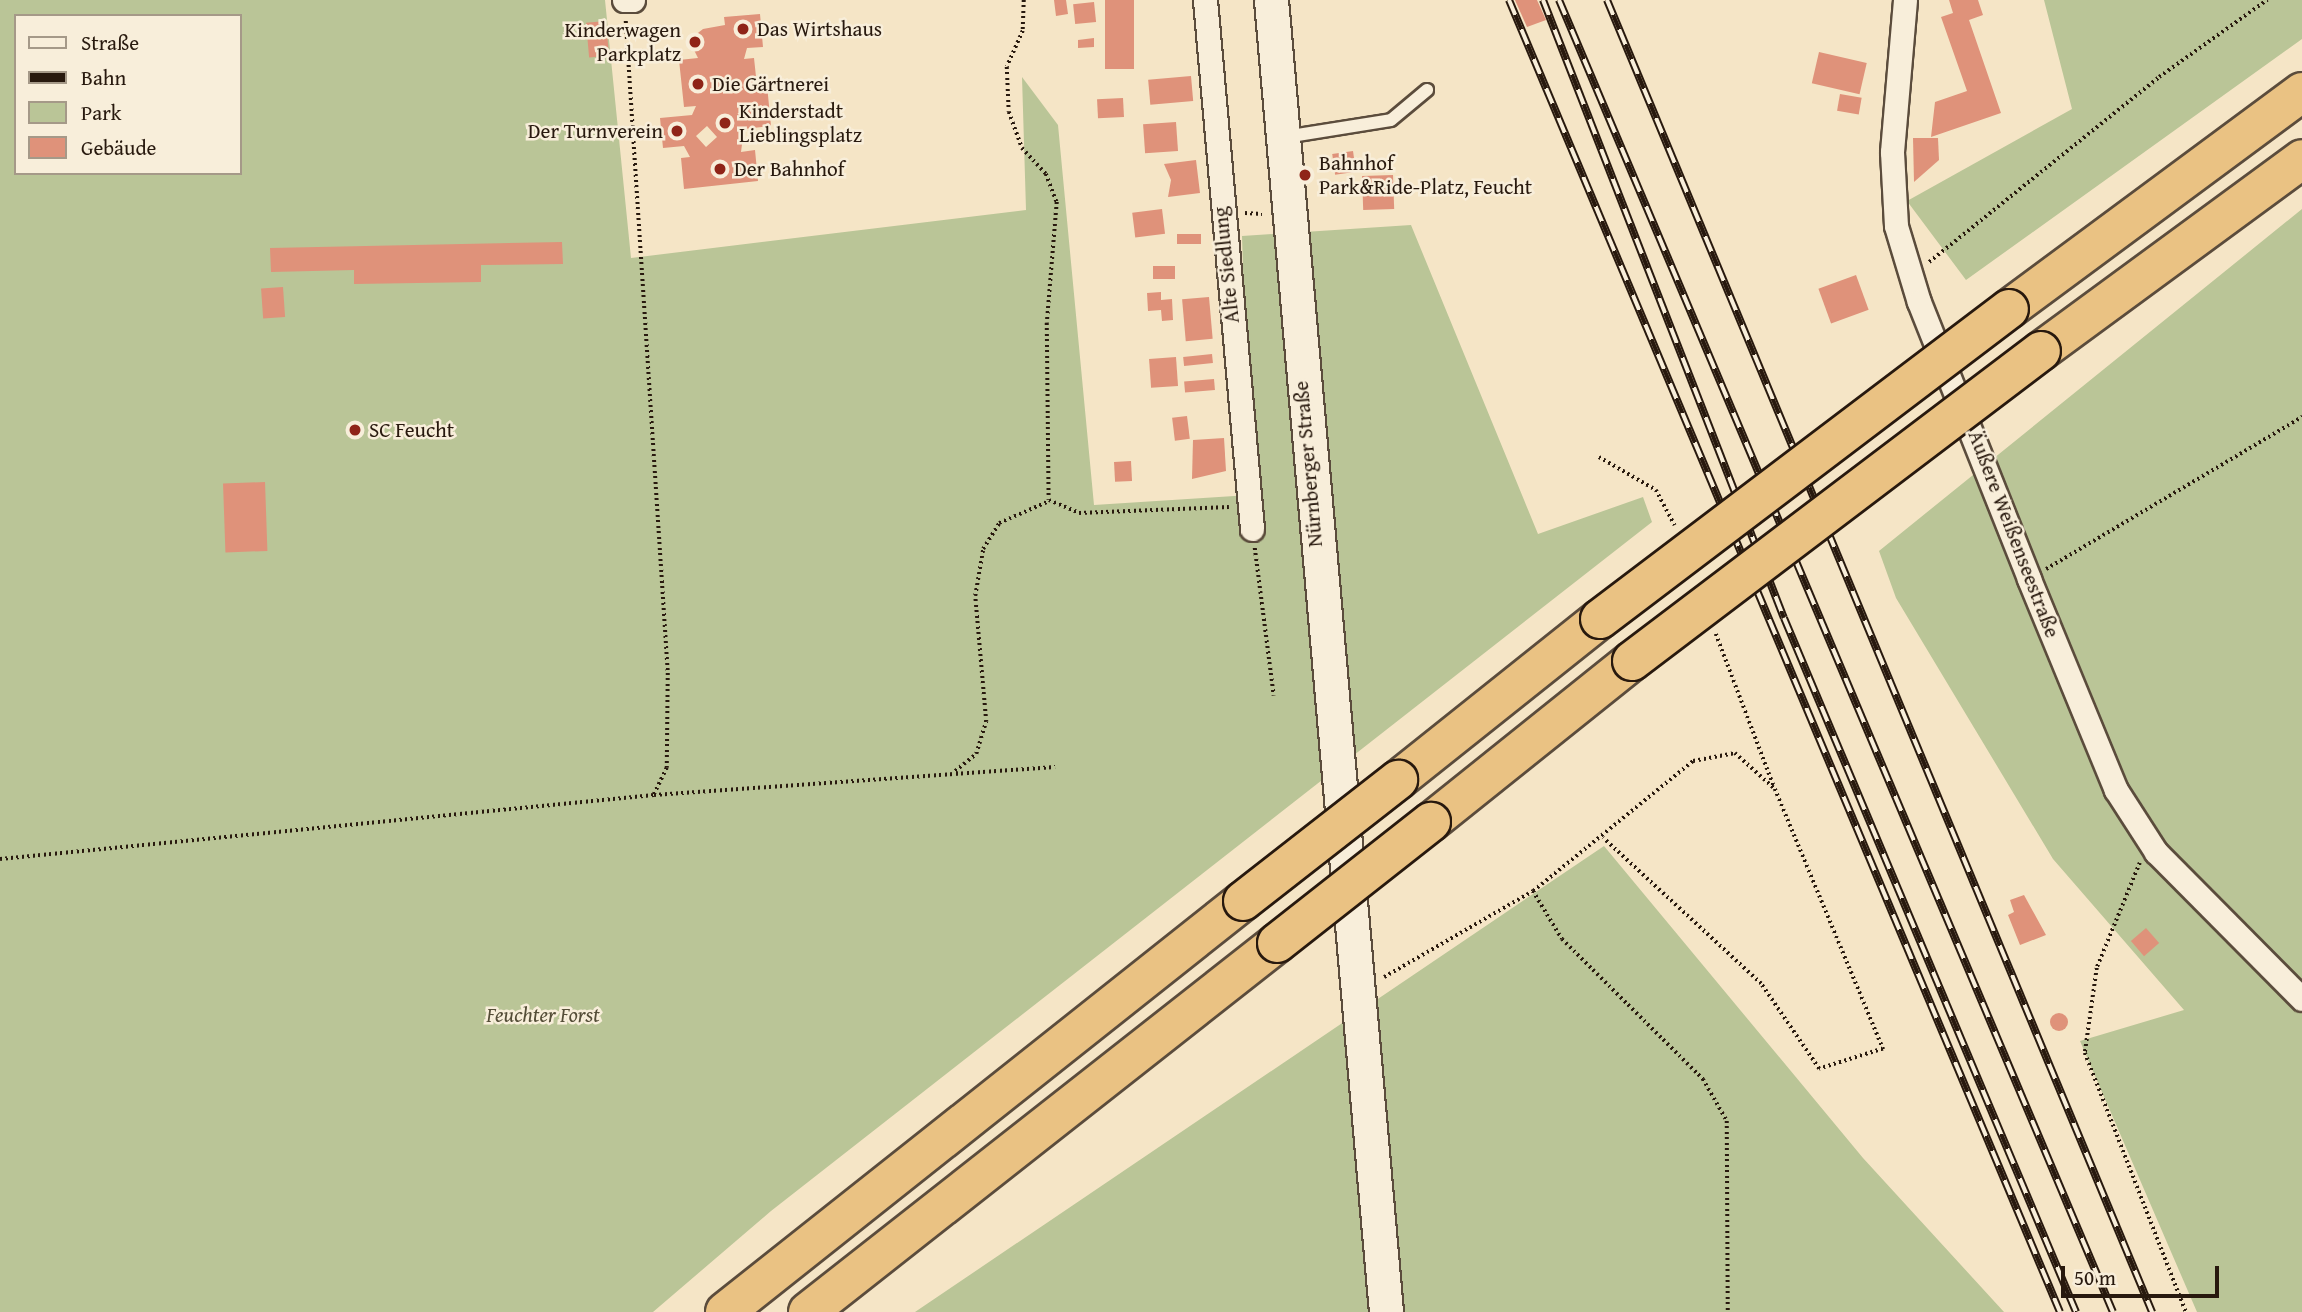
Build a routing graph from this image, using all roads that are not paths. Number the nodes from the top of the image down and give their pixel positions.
1 (1205, 0) edge
2 (1271, 0) edge
3 (1905, 0) edge
4 (1426, 90) dead end
5 (2302, 92) edge
6 (1284, 138) junction
7 (2302, 159) edge
8 (1252, 529) road end
9 (2302, 999) edge
10 (725, 1312) edge
11 (808, 1312) edge
12 (1386, 1312) edge

1 - 8 street, Alte Siedlung
2 - 6 main road, Nürnberger Straße
3 - 9 street, Äußere Weißenseestraße
4 - 6 lane
5 - 10 highway, bridge
6 - 12 main road, Nürnberger Straße
7 - 11 highway, bridge

